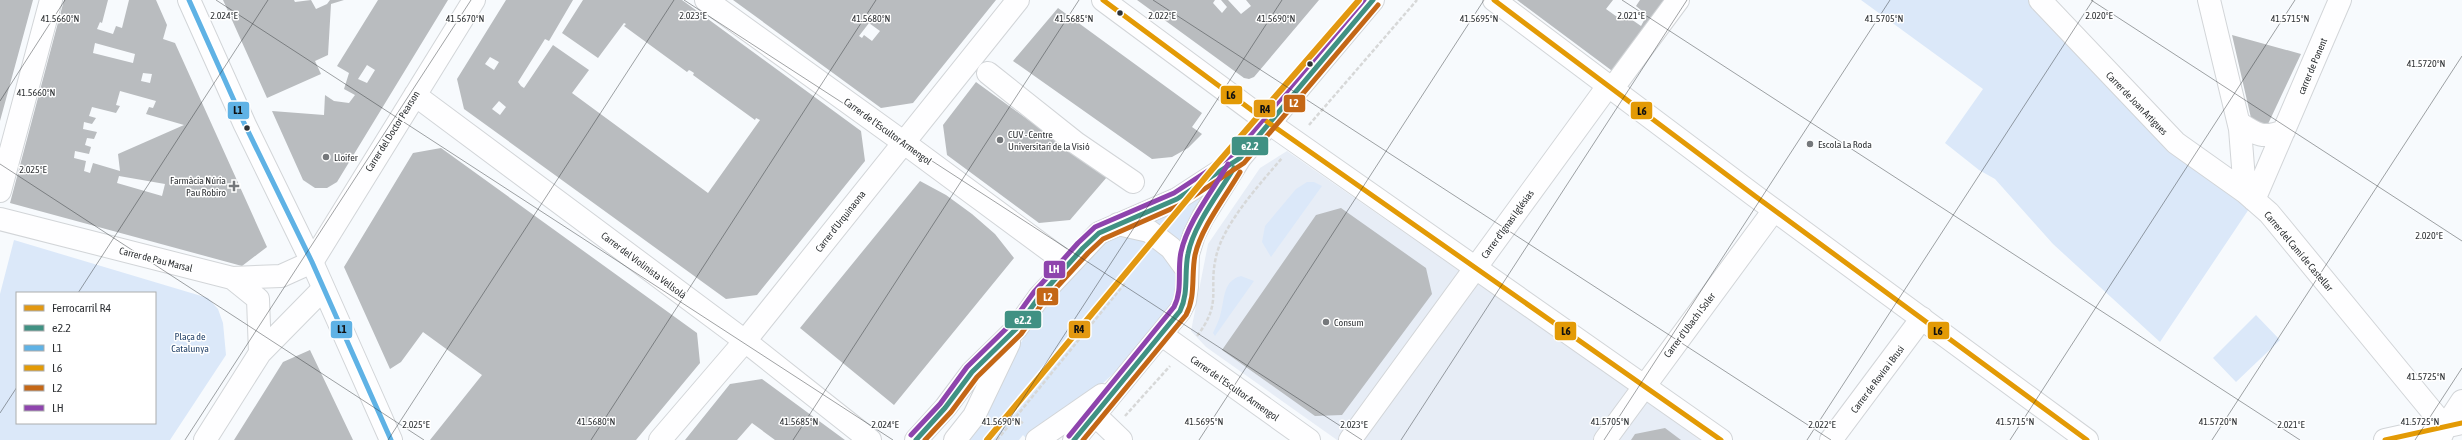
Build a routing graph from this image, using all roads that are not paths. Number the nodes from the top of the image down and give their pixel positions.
1 (51, 0) edge
2 (189, 0) edge
3 (474, 0) edge
4 (706, 0) edge
5 (1018, 0) edge
6 (1103, 0) edge
7 (1373, 0) edge
8 (1494, 0) edge
9 (1678, 0) edge
10 (2040, 0) edge
11 (2209, 0) edge
12 (2340, 0) edge
13 (988, 73) dead end
14 (1610, 88) junction
15 (415, 95) junction
16 (1269, 123) junction
17 (2239, 123) junction
18 (2284, 131) junction
19 (904, 142) junction
20 (1240, 158) junction
21 (1133, 182) dead end
22 (0, 191) edge
23 (2249, 196) junction
24 (1774, 210) junction
25 (0, 219) edge
26 (1118, 224) junction
27 (312, 262) junction
28 (1068, 264) junction
29 (1475, 269) junction
30 (1187, 270) junction
31 (232, 278) junction
32 (322, 290) junction
33 (1922, 318) junction
34 (1016, 329) junction
35 (1162, 335) junction
36 (745, 340) junction
37 (260, 353) junction
38 (1121, 382) junction
39 (1644, 386) junction
40 (2462, 401) edge
41 (1095, 415) junction
42 (2449, 430) edge
43 (1116, 435) edge
44 (205, 440) edge
45 (391, 440) edge
46 (660, 440) edge
47 (870, 440) edge
48 (916, 440) edge
49 (955, 440) edge
50 (1037, 440) edge
51 (1074, 440) edge
52 (1309, 440) edge
53 (1350, 440) edge
54 (1605, 440) edge
55 (1721, 440) edge
56 (1831, 440) edge
57 (2087, 440) edge
58 (2385, 440) edge

1 - 22 street
2 - 27 street
3 - 15 street, Carrer del Doctor Pearson
4 - 19 street, Carrer de l'Escultor Armengol
5 - 19 street, Carrer d'Urquinaona
6 - 16 street
7 - 16 street
8 - 14 street
9 - 14 street, Carrer d'Ignasi Iglésias
10 - 23 street, Carrer de Joan Artigues
11 - 17 street
12 - 18 street, carrer de Ponent
13 - 21 street
14 - 24 street
14 - 29 street, Carrer d'Ignasi Iglésias
15 - 27 street, Carrer del Doctor Pearson
15 - 36 street, Carrer del Violinista Vellsolà
16 - 20 street
16 - 29 street
17 - 18 street
17 - 23 street
18 - 23 street, carrer de Ponent
19 - 28 street, Carrer de l'Escultor Armengol
19 - 36 street, Carrer d'Urquinaona
20 - 26 street
20 - 30 street
23 - 42 street, Carrer del Camí de Castellar
24 - 33 street
24 - 39 street, Carrer d'Ubach i Soler
25 - 31 street, Carrer de Pau Marsal
26 - 28 street
26 - 30 street
27 - 31 street, Carrer de Pau Marsal
27 - 32 street
28 - 34 street
29 - 39 street
29 - 53 street, Carrer d'Ignasi Iglésias
30 - 35 street
31 - 37 street
32 - 37 street
32 - 45 street
33 - 56 street, Carrer de Rovira i Brusi
33 - 57 street
34 - 48 street
34 - 49 street
35 - 38 street
35 - 52 street, Carrer de l'Escultor Armengol
36 - 46 street, Carrer d'Urquinaona
36 - 47 street, Carrer del Violinista Vellsolà
37 - 44 street
38 - 41 street
38 - 50 street
39 - 54 street, Carrer d'Ubach i Soler
39 - 55 street
40 - 42 street
41 - 43 street
41 - 51 street
42 - 58 street

